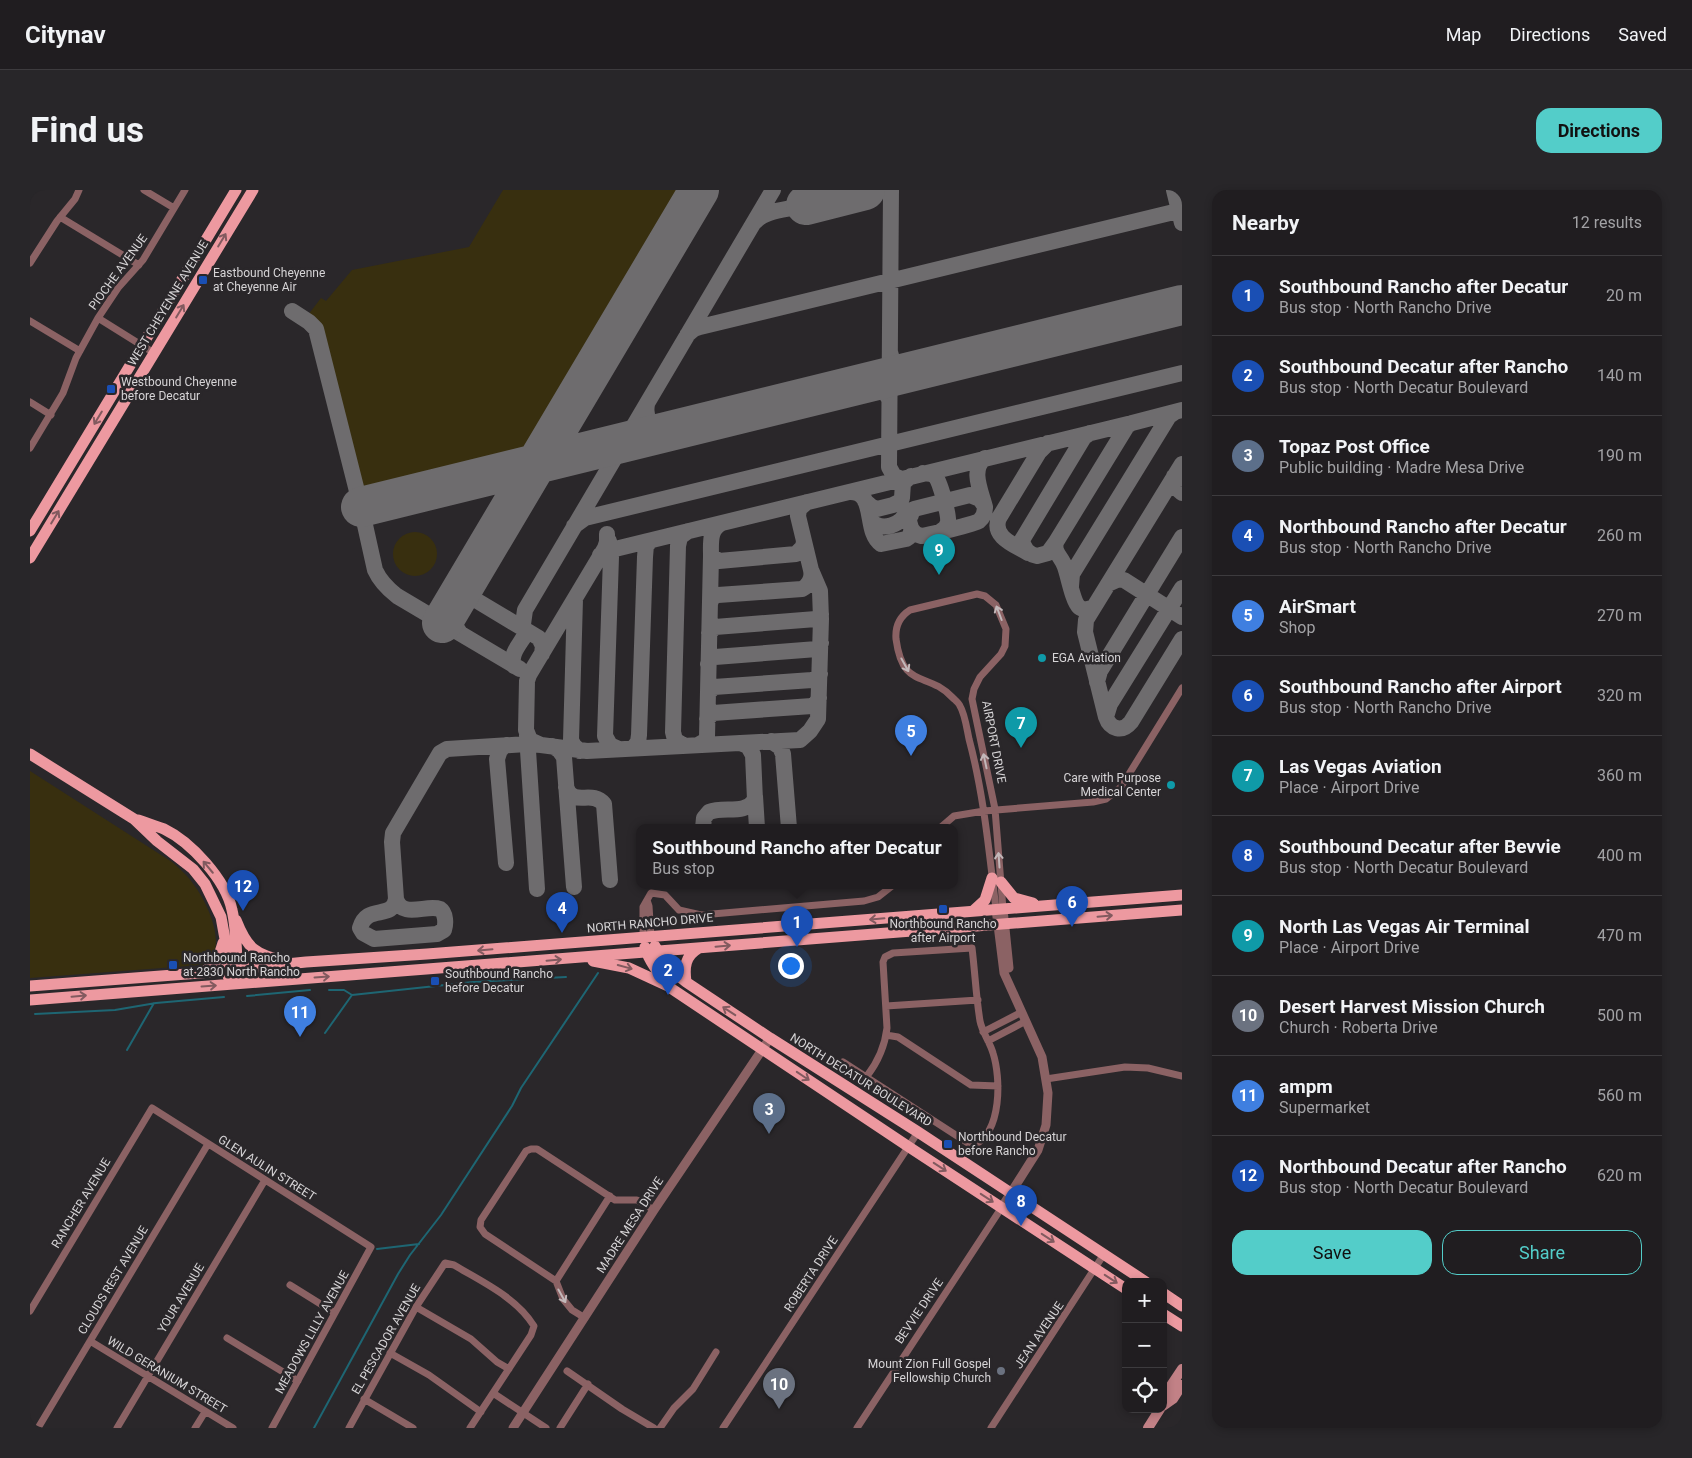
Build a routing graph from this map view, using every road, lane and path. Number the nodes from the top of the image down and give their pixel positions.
1 (79, 190) edge
2 (144, 190) edge
3 (186, 190) edge
4 (236, 190) edge
5 (253, 190) edge
6 (174, 208) junction
7 (223, 211) junction
8 (60, 217) junction
9 (235, 219) junction
10 (30, 263) edge
11 (139, 265) junction
12 (98, 318) junction
13 (30, 321) edge
14 (142, 345) junction
15 (80, 351) junction
16 (154, 353) junction
17 (30, 402) edge
18 (50, 415) junction
19 (30, 448) edge
20 (30, 531) edge
21 (30, 558) edge
22 (1182, 688) edge
23 (30, 754) edge
24 (995, 809) junction
25 (984, 811) junction
26 (134, 819) junction
27 (945, 824) edge
28 (996, 880) junction
29 (888, 889) edge
30 (1182, 895) edge
31 (1042, 906) junction
32 (232, 909) junction
33 (999, 909) junction
34 (1182, 910) edge
35 (973, 911) junction
36 (1001, 925) junction
37 (647, 937) junction
38 (225, 939) junction
39 (699, 948) junction
40 (652, 952) junction
41 (427, 954) junction
42 (577, 958) junction
43 (306, 962) junction
44 (233, 970) junction
45 (200, 973) junction
46 (382, 974) junction
47 (686, 982) junction
48 (234, 984) junction
49 (30, 986) edge
50 (672, 989) junction
51 (30, 1000) edge
52 (978, 1000) junction
53 (886, 1006) junction
54 (1022, 1012) junction
55 (1026, 1021) junction
56 (983, 1032) junction
57 (886, 1035) junction
58 (770, 1038) junction
59 (988, 1041) junction
60 (763, 1048) junction
61 (844, 1062) dead end
62 (867, 1076) junction
63 (1182, 1076) edge
64 (1046, 1079) junction
65 (998, 1086) junction
66 (848, 1106) junction
67 (152, 1108) joint
68 (898, 1119) junction
69 (918, 1132) junction
70 (208, 1144) junction
71 (909, 1147) junction
72 (265, 1180) junction
73 (1011, 1193) junction
74 (610, 1196) junction
75 (1002, 1208) junction
76 (654, 1210) junction
77 (371, 1247) joint
78 (1104, 1254) junction
79 (1095, 1269) junction
80 (1140, 1278) edge
81 (556, 1281) junction
82 (290, 1285) dead end
83 (1122, 1286) edge
84 (1167, 1296) edge
85 (1182, 1306) edge
86 (416, 1307) junction
87 (30, 1311) edge
88 (335, 1313) junction
89 (1167, 1317) edge
90 (585, 1318) junction
91 (1182, 1326) edge
92 (227, 1338) dead end
93 (90, 1341) junction
94 (716, 1352) dead end
95 (390, 1353) junction
96 (1182, 1368) edge
97 (509, 1369) junction
98 (567, 1371) dead end
99 (147, 1377) junction
100 (298, 1381) junction
101 (588, 1384) junction
102 (1182, 1385) edge
103 (1167, 1391) edge
104 (493, 1394) junction
105 (364, 1399) junction
106 (1167, 1403) edge
107 (205, 1412) junction
108 (481, 1412) junction
109 (523, 1413) junction
110 (1157, 1413) edge
111 (38, 1428) edge
112 (117, 1428) edge
113 (195, 1428) edge
114 (233, 1428) edge
115 (272, 1428) edge
116 (349, 1428) edge
117 (413, 1428) edge
118 (470, 1428) edge
119 (513, 1428) edge
120 (546, 1428) edge
121 (560, 1428) edge
122 (654, 1428) edge
123 (660, 1428) edge
124 (723, 1428) edge
125 (857, 1428) edge
126 (991, 1428) edge
127 (1148, 1428) edge

1 - 8 street
2 - 6 street
3 - 6 street, PIOCHE AVENUE
4 - 7 main road, WEST CHEYENNE AVENUE
5 - 9 main road, WEST CHEYENNE AVENUE
6 - 11 street, PIOCHE AVENUE
7 - 9 main road
7 - 14 main road, WEST CHEYENNE AVENUE
8 - 10 street
8 - 11 street
16 -> 9 main road, WEST CHEYENNE AVENUE
11 - 12 street, PIOCHE AVENUE
12 - 14 street
12 - 15 street, PIOCHE AVENUE
13 - 15 street
14 - 16 street
14 -> 20 main road, WEST CHEYENNE AVENUE
15 - 18 street, PIOCHE AVENUE
21 -> 16 main road, WEST CHEYENNE AVENUE
17 - 18 street
18 - 19 street, PIOCHE AVENUE
22 - 24 street
23 - 26 main road
24 - 25 street
24 -> 25 street, AIRPORT DRIVE
28 -> 24 street, AIRPORT DRIVE
25 - 27 street
25 - 28 street, AIRPORT DRIVE
32 -> 26 main road
26 - 38 main road
28 - 31 main road
28 - 33 street, AIRPORT DRIVE
28 - 35 main road
29 - 37 street
30 - 31 main road, NORTH RANCHO DRIVE
31 - 33 main road, NORTH RANCHO DRIVE
32 - 43 main road
32 - 44 main road
33 - 35 main road, NORTH RANCHO DRIVE
33 - 36 street
36 -> 34 main road
35 -> 37 main road, NORTH RANCHO DRIVE
39 -> 36 main road
36 - 54 street
37 - 40 main road
37 -> 41 main road, NORTH RANCHO DRIVE
38 - 44 main road
38 - 45 main road
39 - 40 main road
39 - 47 main road
40 - 42 main road
40 - 47 main road, NORTH DECATUR BOULEVARD
40 - 50 main road
41 - 43 main road, NORTH RANCHO DRIVE
41 - 46 main road
46 -> 42 main road
42 -> 50 main road
43 - 44 main road, NORTH RANCHO DRIVE
44 - 45 main road, NORTH RANCHO DRIVE
44 - 48 main road
45 - 49 main road, NORTH RANCHO DRIVE
48 -> 46 main road
58 -> 47 main road, NORTH DECATUR BOULEVARD
51 -> 48 main road
50 - 60 main road
52 - 53 street
52 - 53 street
52 - 56 street
53 - 57 street
54 - 55 street
54 - 56 street
55 - 59 street
55 - 64 street
56 - 59 street
57 - 62 street
57 - 65 street
58 - 60 street, MADRE MESA DRIVE
58 - 68 main road, NORTH DECATUR BOULEVARD
59 - 65 street
60 -> 66 main road
60 - 76 street, MADRE MESA DRIVE
61 - 62 street
62 - 65 street
63 - 64 street
64 - 73 street
66 - 68 main road
66 - 71 main road
67 - 70 street, GLEN AULIN STREET
67 - 87 street, RANCHER AVENUE
68 - 69 main road, NORTH DECATUR BOULEVARD
69 - 71 street, ROBERTA DRIVE
69 - 73 main road, NORTH DECATUR BOULEVARD
70 - 72 street, GLEN AULIN STREET
70 - 93 street, CLOUDS REST AVENUE
71 -> 75 main road
71 - 124 street, ROBERTA DRIVE
72 - 77 street, GLEN AULIN STREET
72 - 99 street, YOUR AVENUE
73 - 75 street
73 - 78 main road, NORTH DECATUR BOULEVARD
74 - 76 street
74 - 81 street
74 - 81 street
75 -> 79 main road
75 - 125 street, BEVVIE DRIVE
76 - 90 street, MADRE MESA DRIVE
77 - 88 street, MEADOWS LILLY AVENUE
78 - 79 street, JEAN AVENUE
78 - 80 main road, NORTH DECATUR BOULEVARD
79 -> 83 main road
79 - 126 street, JEAN AVENUE
81 -> 90 street
82 - 88 street
84 - 85 main road
86 - 95 street, EL PESCADOR AVENUE
86 - 97 street
86 - 97 street, EL PESCADOR AVENUE
88 - 100 street, MEADOWS LILLY AVENUE
89 - 91 main road
90 - 109 street, MADRE MESA DRIVE
92 - 100 street
93 - 99 street, WILD GERANIUM STREET
93 - 111 street, CLOUDS REST AVENUE
94 - 123 street
95 - 105 street, EL PESCADOR AVENUE
95 - 108 street
96 - 103 main road
97 - 104 street
98 - 101 street
99 - 107 street, WILD GERANIUM STREET
99 - 112 street, YOUR AVENUE
100 - 115 street, MEADOWS LILLY AVENUE
101 - 121 street
101 - 122 street
102 - 106 main road
104 - 108 street
104 - 109 street
105 - 116 street, EL PESCADOR AVENUE
105 - 117 street
107 - 113 street
107 - 114 street, WILD GERANIUM STREET
108 - 118 street
109 - 119 street, MADRE MESA DRIVE
109 - 120 street
110 - 127 main road

